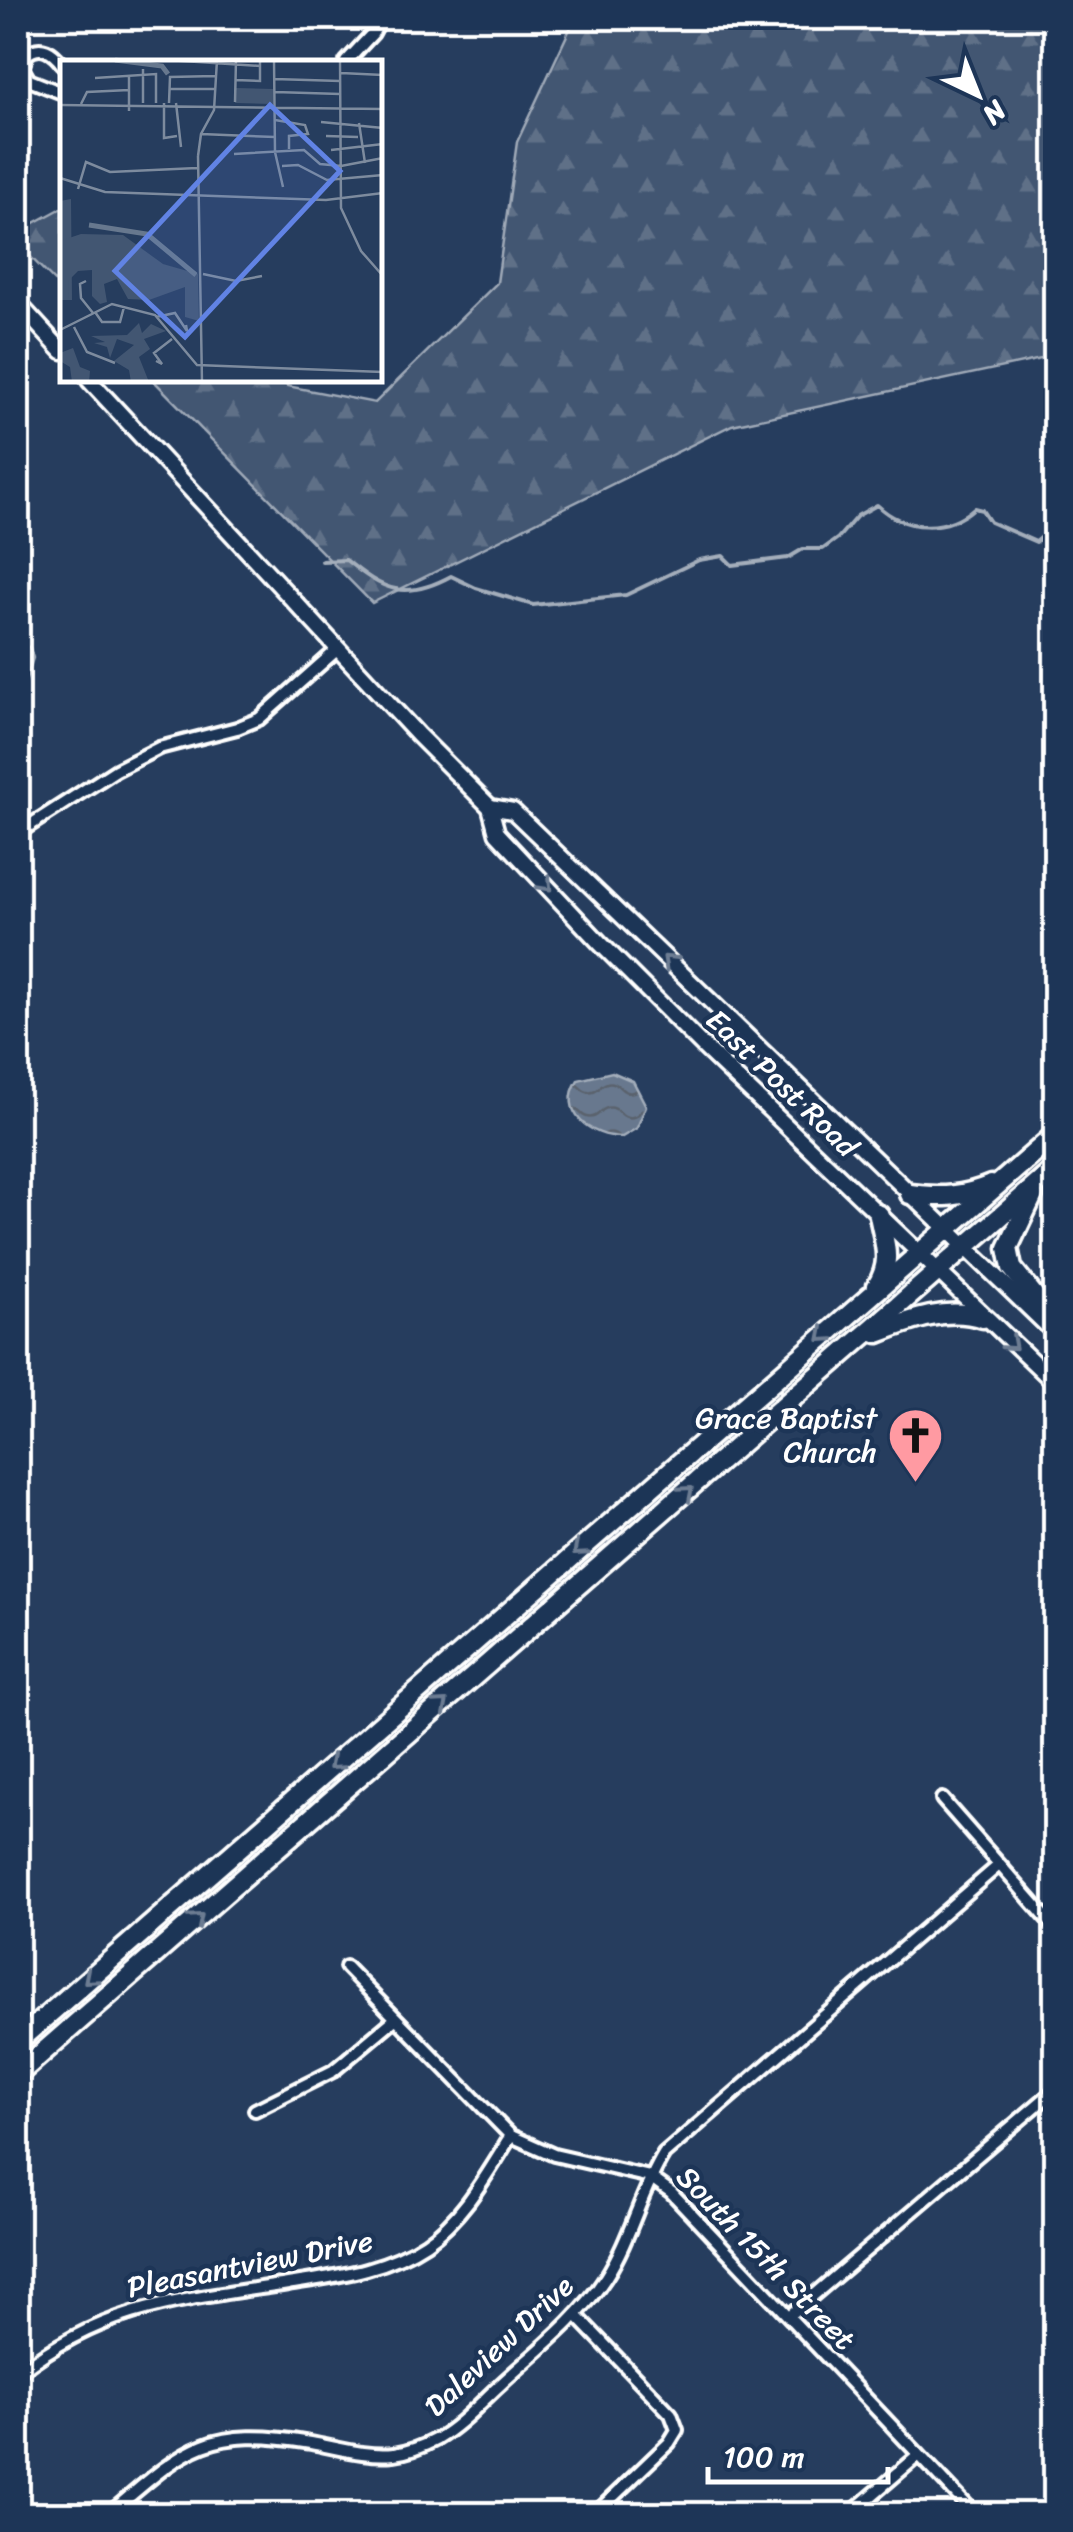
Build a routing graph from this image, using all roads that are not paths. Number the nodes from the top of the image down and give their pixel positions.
1 (381, 18) edge
2 (348, 60) edge
3 (60, 62) edge
4 (60, 92) edge
5 (18, 303) edge
6 (60, 349) edge
7 (92, 382) edge
8 (339, 648) junction
9 (490, 807) junction
10 (18, 833) edge
11 (1056, 1134) edge
12 (1056, 1168) edge
13 (1001, 1181) junction
14 (1040, 1181) junction
15 (910, 1194) junction
16 (879, 1215) junction
17 (946, 1229) junction
18 (966, 1247) junction
19 (918, 1253) junction
20 (938, 1273) junction
21 (873, 1293) junction
22 (983, 1318) junction
23 (1056, 1323) edge
24 (1056, 1334) edge
25 (864, 1339) junction
26 (1056, 1384) edge
27 (942, 1799) dead end
28 (1000, 1865) junction
29 (1056, 1929) edge
30 (346, 1967) dead end
31 (395, 2019) junction
32 (18, 2041) edge
33 (18, 2074) edge
34 (1056, 2089) edge
35 (255, 2110) dead end
36 (511, 2136) junction
37 (650, 2177) junction
38 (576, 2315) junction
39 (789, 2316) junction
40 (18, 2374) edge
41 (919, 2454) junction
42 (109, 2514) edge
43 (595, 2514) edge
44 (850, 2514) edge
45 (975, 2514) edge

1 - 2 street
3 - 4 street
5 - 6 main road
7 - 8 main road, East Post Road
8 - 9 main road, East Post Road
8 - 10 street
15 -> 9 main road, East Post Road
9 -> 16 main road, East Post Road
11 - 13 highway
12 - 14 highway
13 - 15 highway
13 - 17 highway
14 - 18 highway
14 - 23 highway
15 - 17 main road, East Post Road
16 - 19 main road, East Post Road
16 - 21 highway
17 - 18 main road, East Post Road
17 - 19 highway
18 - 20 highway
18 - 24 main road, East Post Road
19 - 20 main road, East Post Road
19 - 21 highway
20 - 22 main road, East Post Road
20 - 25 highway
21 -> 32 highway
22 - 25 highway
22 -> 26 main road, East Post Road
33 -> 25 highway
27 - 28 street
28 - 29 street
28 - 37 street, Daleview Drive
30 - 31 street, South 15th Street
31 - 35 street
31 - 36 street, South 15th Street
34 - 39 street
36 - 37 street, South 15th Street
36 - 40 street, Pleasantview Drive
37 - 38 street, Daleview Drive
37 - 39 street, South 15th Street
38 - 42 street, Daleview Drive
38 - 43 street
39 - 41 street, South 15th Street
41 - 44 street
41 - 45 street, South 15th Street

